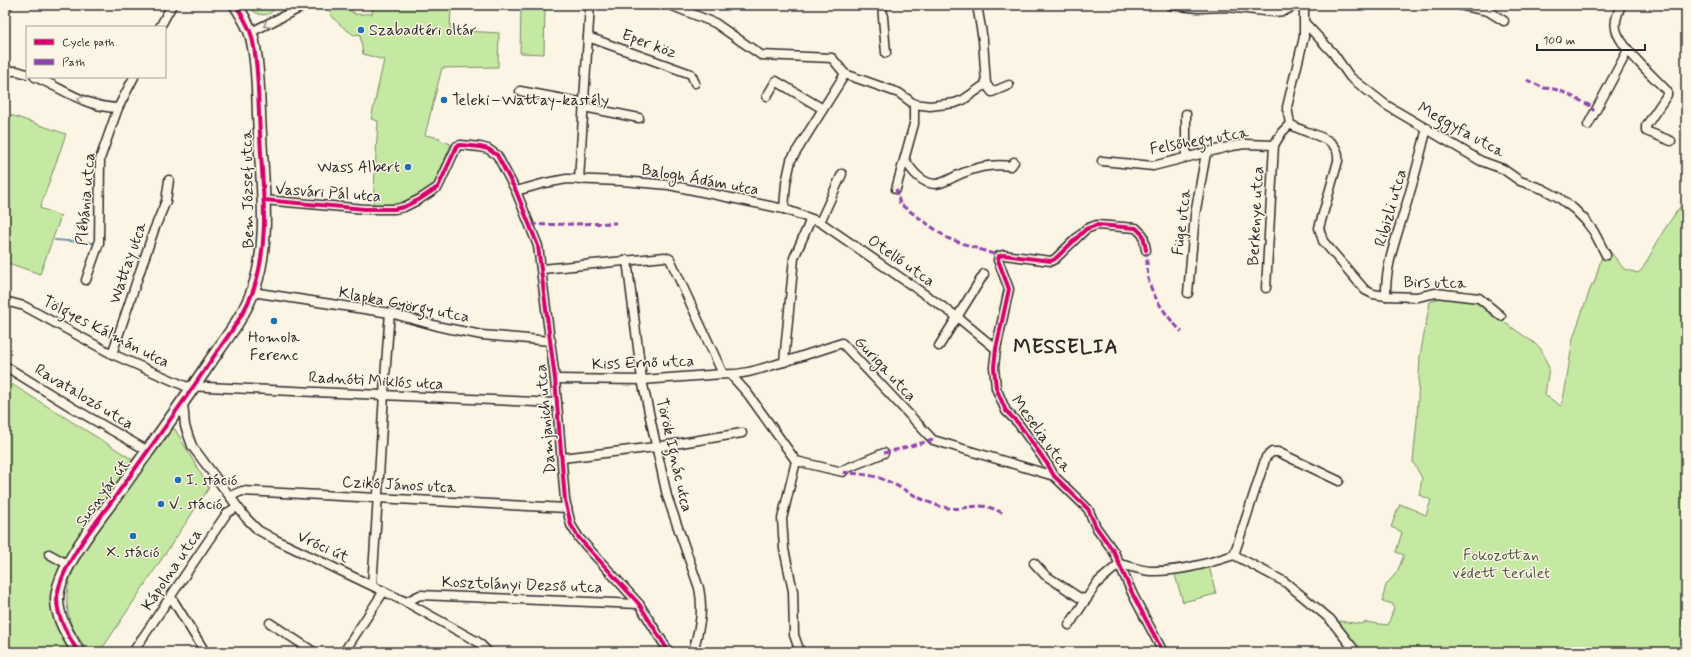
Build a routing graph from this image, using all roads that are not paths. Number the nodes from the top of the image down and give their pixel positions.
1 (8, 5) edge
2 (172, 5) edge
3 (236, 5) edge
4 (306, 5) edge
5 (590, 5) edge
6 (670, 5) edge
7 (882, 5) edge
8 (977, 5) edge
9 (1170, 5) edge
10 (1459, 5) edge
11 (1464, 5) edge
12 (1621, 5) edge
13 (1304, 6) edge
14 (5, 10) edge
15 (1504, 21) dead end
16 (1304, 23) junction
17 (161, 26) edge
18 (250, 32) junction
19 (588, 37) junction
20 (1628, 50) junction
21 (886, 53) dead end
22 (5, 71) edge
23 (26, 74) edge
24 (845, 74) junction
25 (37, 78) edge
26 (133, 78) edge
27 (694, 83) dead end
28 (986, 84) junction
29 (1009, 85) dead end
30 (520, 91) dead end
31 (767, 96) dead end
32 (914, 104) junction
33 (585, 105) junction
34 (118, 108) junction
35 (823, 109) junction
36 (1186, 114) dead end
37 (639, 118) dead end
38 (1290, 124) junction
39 (1588, 124) dead end
40 (1427, 128) junction
41 (1671, 141) dead end
42 (1274, 145) junction
43 (1206, 153) junction
44 (1186, 157) junction
45 (499, 158) joint
46 (905, 160) junction
47 (1102, 161) dead end
48 (1014, 162) dead end
49 (842, 174) dead end
50 (169, 180) dead end
51 (579, 180) junction
52 (896, 189) dead end
53 (516, 191) junction
54 (264, 200) junction
55 (784, 210) junction
56 (812, 219) junction
57 (820, 222) junction
58 (1146, 250) dead end
59 (1606, 255) dead end
60 (627, 260) junction
61 (542, 268) junction
62 (984, 274) dead end
63 (86, 280) dead end
64 (1266, 288) dead end
65 (252, 292) junction
66 (1188, 294) dead end
67 (1386, 296) junction
68 (5, 301) edge
69 (390, 313) junction
70 (956, 316) junction
71 (1501, 316) dead end
72 (551, 341) junction
73 (939, 346) dead end
74 (996, 349) junction
75 (112, 354) junction
76 (784, 362) junction
77 (5, 366) edge
78 (727, 374) junction
79 (555, 379) junction
80 (642, 380) junction
81 (194, 386) junction
82 (383, 396) junction
83 (183, 402) junction
84 (558, 403) junction
85 (170, 419) junction
86 (185, 426) junction
87 (742, 433) dead end
88 (656, 446) junction
89 (148, 451) junction
90 (884, 453) dead end
91 (562, 458) junction
92 (796, 460) junction
93 (1054, 476) junction
94 (1339, 481) dead end
95 (230, 496) junction
96 (378, 498) junction
97 (237, 507) junction
98 (567, 508) junction
99 (49, 554) dead end
100 (1234, 555) junction
101 (1034, 563) dead end
102 (1120, 564) junction
103 (69, 566) junction
104 (372, 585) junction
105 (384, 591) junction
106 (171, 597) junction
107 (1086, 599) junction
108 (406, 602) junction
109 (639, 604) junction
110 (270, 623) dead end
111 (1069, 625) dead end
112 (78, 652) edge
113 (133, 652) edge
114 (205, 652) edge
115 (314, 652) edge
116 (344, 652) edge
117 (488, 652) edge
118 (669, 652) edge
119 (693, 652) edge
120 (800, 652) edge
121 (1163, 652) edge
122 (1356, 652) edge

1 - 14 street
2 - 17 street
3 - 18 street, Bem József utca
4 -> 18 street
5 - 19 street
6 - 24 street
7 - 21 street
8 - 28 street
9 - 13 street
10 - 11 street
11 - 15 street
12 - 20 street
13 - 16 street
16 - 38 street
16 - 40 street, Meggyfa utca
18 - 54 street, Bem József utca
19 - 27 street, Eper köz
19 - 33 street
20 - 39 street
20 - 41 street
22 - 23 street
24 - 32 street
24 - 35 street
34 -> 25 street
26 - 34 street, Plébánia utca
28 - 29 street
28 - 32 street
30 - 33 street
31 - 35 street
32 - 46 street
33 - 37 street
33 - 51 street
34 - 63 street, Plébánia utca
35 - 55 street
36 - 44 street
38 - 42 street
38 - 67 street, Birs utca
40 - 59 street, Meggyfa utca
40 - 67 street, Ribizli utca
42 - 43 street, Felsőhegy utca
42 - 64 street, Berkenye utca
43 - 44 street, Felsőhegy utca
43 - 66 street, Füge utca
44 - 47 street, Felsőhegy utca
45 - 53 street, Damjanich utca
45 - 54 street, Vasvári Pál utca
46 - 48 street
46 - 52 street
49 - 57 street
50 - 75 street, Wattay utca
51 - 53 street, Balogh Ádám utca
51 - 55 street, Balogh Ádám utca
53 - 61 street, Damjanich utca
54 - 65 street, Bem József utca
55 - 56 street, Otelló utca
56 - 57 street, Otelló utca
56 - 76 street
57 - 70 street, Otelló utca
58 - 74 street, Meselia utca
60 - 61 street
60 - 78 street
60 - 80 street, Török Ignác utca
61 - 72 street, Damjanich utca
62 - 70 street
65 - 69 street, Klapka György utca
65 - 81 street, Bem József utca
67 - 71 street, Birs utca
68 - 75 street, Tölgyes Kálmán utca
69 - 72 street, Klapka György utca
69 - 82 street
70 - 73 street
70 - 74 street, Otelló utca
72 - 79 street, Damjanich utca
74 - 93 street, Meselia utca
75 - 81 street, Tölgyes Kálmán utca
76 - 78 street, Kiss Ernő utca
76 - 93 street, Guriga utca
77 - 89 street, Ravatalozó utca
78 - 80 street, Kiss Ernő utca
78 - 92 street
79 - 80 street, Kiss Ernő utca
79 - 84 street, Damjanich utca
80 - 88 street, Török Ignác utca
81 - 82 street, Radnóti Miklós utca
81 - 83 street, Bem József utca
82 - 84 street, Radnóti Miklós utca
82 - 96 street
83 - 85 street, Susnyár út
83 - 86 street, Vróci út
84 - 91 street, Damjanich utca
85 - 86 street
85 - 89 street, Susnyár út
86 - 95 street, Vróci út
87 - 88 street
88 - 91 street
88 - 119 street, Török Ignác utca
89 - 103 street, Susnyár út
90 - 92 street
91 - 98 street, Damjanich utca
92 - 120 street
93 - 102 street, Meselia utca
94 - 100 street
95 - 96 street, Czikó János utca
95 - 97 street, Vróci út
96 - 98 street, Czikó János utca
96 - 104 street
97 - 104 street, Vróci út
97 - 106 street, Kápolna utca
98 - 109 street, Damjanich utca
99 - 103 street
100 - 102 street
100 - 122 street
101 - 107 street
102 - 107 street
102 - 121 street, Meselia utca
103 - 112 street, Susnyár út
104 - 105 street, Vróci út
105 - 108 street, Vróci út
105 - 116 street
106 - 113 street, Kápolna utca
106 - 114 street
107 - 111 street
108 - 109 street, Kosztolányi Dezső utca
108 - 117 street, Vróci út
109 - 118 street, Damjanich utca
110 - 115 street

